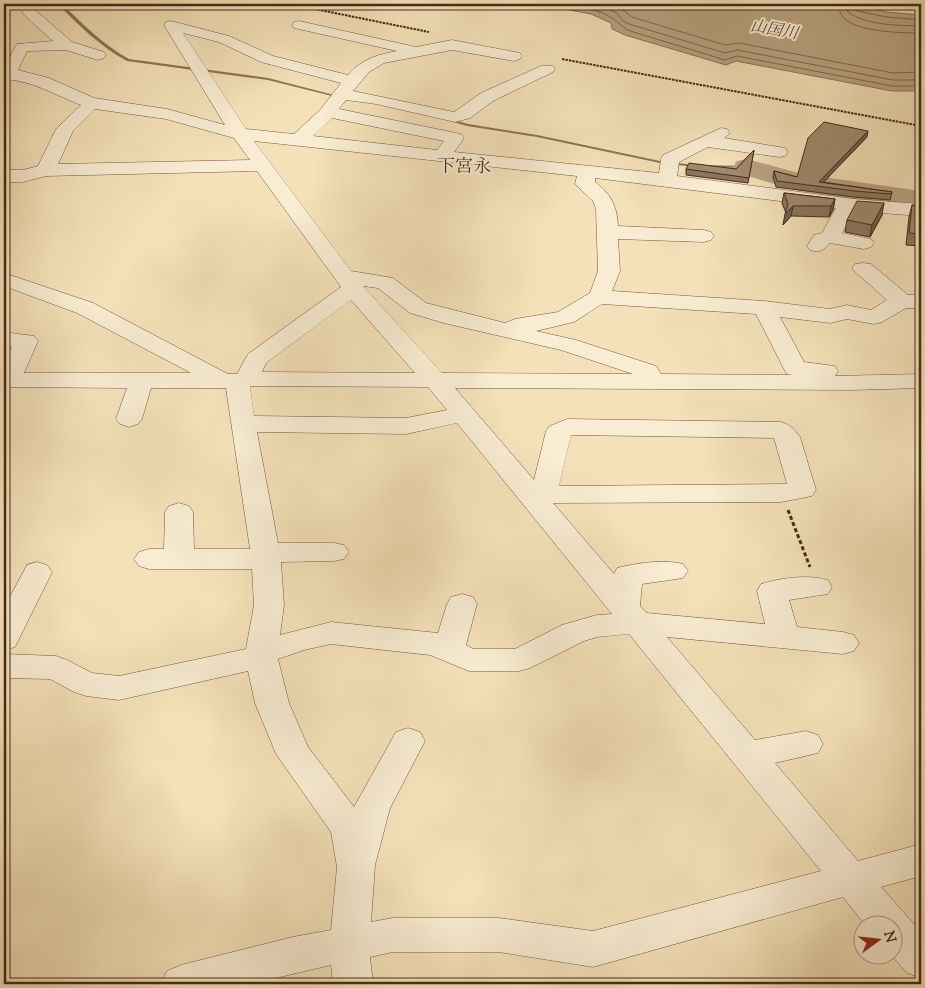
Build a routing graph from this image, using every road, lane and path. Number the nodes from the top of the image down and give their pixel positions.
1 (290, 4) edge
2 (29, 12) dead end
3 (299, 25) dead end
4 (430, 32) dead end
5 (68, 45) junction
6 (417, 51) junction
7 (98, 55) dead end
8 (514, 56) dead end
9 (562, 59) dead end
10 (547, 69) dead end
11 (6, 74) edge
12 (347, 88) junction
13 (91, 103) junction
14 (329, 112) junction
15 (921, 126) edge
16 (780, 133) dead end
17 (240, 134) junction
18 (298, 140) junction
19 (442, 156) junction
20 (46, 170) junction
21 (587, 171) junction
22 (268, 174) junction
23 (4, 176) edge
24 (132, 180) dead end
25 (667, 180) junction
26 (840, 198) junction
27 (921, 210) edge
28 (608, 232) junction
29 (704, 236) dead end
30 (864, 243) dead end
31 (863, 269) dead end
32 (4, 279) edge
33 (348, 282) junction
34 (599, 297) junction
35 (911, 302) edge
36 (764, 308) junction
37 (499, 328) junction
38 (4, 339) edge
39 (6, 380) edge
40 (141, 381) junction
41 (237, 381) junction
42 (436, 381) junction
43 (911, 381) edge
44 (654, 382) junction
45 (852, 383) junction
46 (921, 401) edge
47 (464, 414) junction
48 (129, 419) dead end
49 (244, 424) junction
50 (538, 494) junction
51 (781, 494) junction
52 (179, 512) dead end
53 (334, 552) dead end
54 (265, 556) junction
55 (149, 559) dead end
56 (179, 559) junction
57 (37, 572) dead end
58 (673, 572) dead end
59 (818, 587) joint
60 (462, 604) dead end
61 (632, 615) junction
62 (4, 638) edge
63 (784, 638) junction
64 (843, 644) dead end
65 (449, 650) junction
66 (261, 655) junction
67 (4, 666) edge
68 (408, 741) dead end
69 (806, 744) dead end
70 (747, 755) junction
71 (921, 860) edge
72 (356, 867) junction
73 (851, 880) junction
74 (882, 916) edge
75 (902, 938) edge
76 (349, 945) junction
77 (921, 960) edge
78 (181, 984) edge
79 (353, 984) edge

1 - 4 path
2 - 5 street
3 - 6 street
5 - 7 street
5 - 11 street
6 - 8 street
6 - 12 street
9 - 15 path
10 - 12 street
11 - 13 street
12 - 14 street
12 - 17 street
13 - 17 street
13 - 20 street
14 - 18 street
14 - 19 street
16 - 25 street
17 - 18 street
17 - 22 street
18 - 19 street
19 - 21 street
20 - 22 street
20 - 23 street
21 - 25 street
21 - 28 street
22 - 24 street
22 - 33 street
25 - 26 street
26 - 27 street
26 - 30 street
28 - 29 street
28 - 34 street
31 - 35 street
32 - 41 street
33 - 37 street
33 - 41 street
33 - 42 street
34 - 36 street
34 - 37 street
35 - 36 street
36 - 45 street
37 - 44 street
38 - 39 street
39 - 40 street
40 - 41 street
40 - 48 street
41 - 42 street
41 - 49 street
42 - 44 street
42 - 47 street
43 - 45 street
43 - 46 street
44 - 45 street
47 - 49 street
47 - 50 street
49 - 54 street
50 - 51 street
50 - 51 street
50 - 61 street
51 - 59 path
52 - 56 street
53 - 54 street
54 - 56 street
54 - 66 street
55 - 56 street
57 - 62 street
58 - 61 street
59 - 63 street
60 - 65 street
61 - 63 street
61 - 65 street
61 - 70 street
63 - 64 street
65 - 66 street
66 - 67 street
66 - 72 street
68 - 72 street
69 - 70 street
70 - 73 street
71 - 73 street
72 - 76 street
73 - 74 street
73 - 76 street
75 - 77 street
76 - 78 street
76 - 79 street

